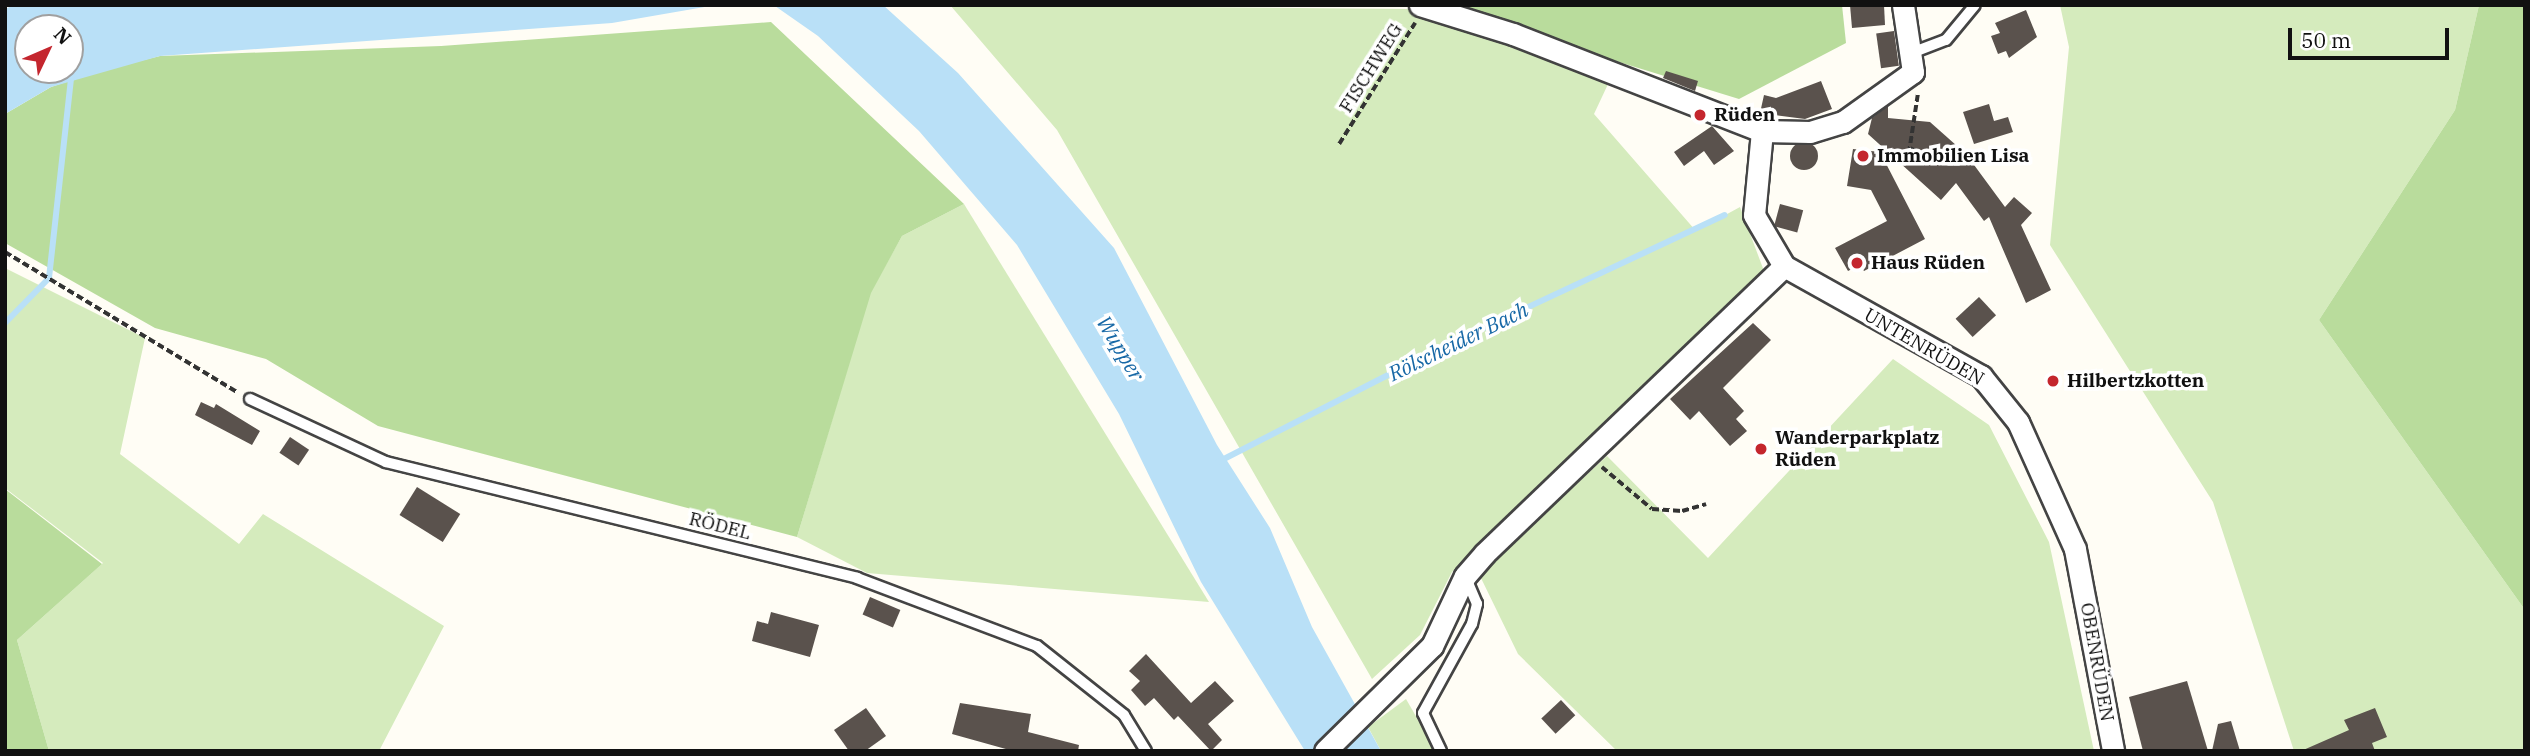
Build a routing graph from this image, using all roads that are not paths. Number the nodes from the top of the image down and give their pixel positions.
1 (1903, 5) edge
2 (1975, 5) edge
3 (1423, 6) edge
4 (1913, 62) junction
5 (1762, 131) junction
6 (1784, 266) junction
7 (250, 399) road end
8 (2082, 573) joint
9 (1465, 576) junction
10 (1146, 751) edge
11 (1325, 751) edge
12 (1441, 751) edge
13 (2113, 751) edge

1 - 4 street
2 - 4 lane
3 - 5 street
4 - 5 street
5 - 6 street, UNTENRÜDEN
6 - 8 street, UNTENRÜDEN
6 - 9 street
7 - 10 lane, RÖDEL
8 - 13 street, OBENRÜDEN
9 - 11 street
9 - 12 lane

